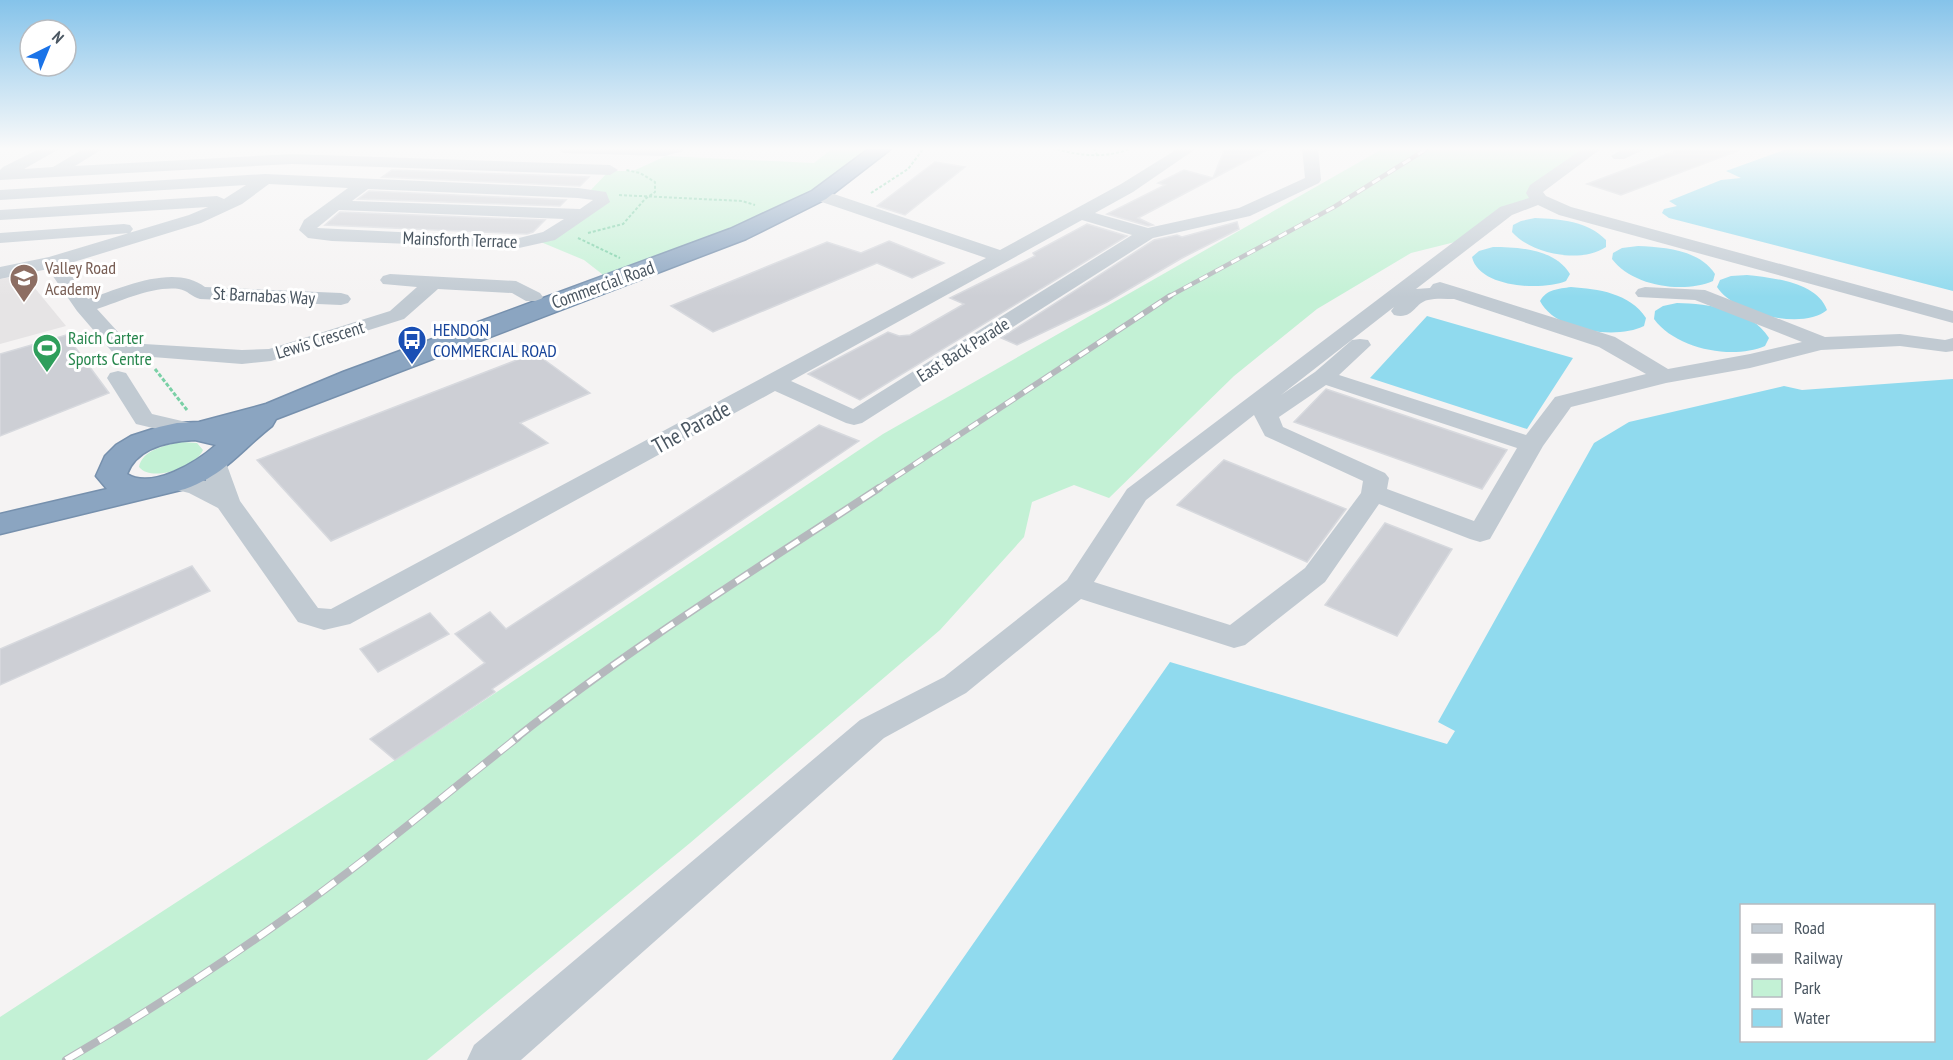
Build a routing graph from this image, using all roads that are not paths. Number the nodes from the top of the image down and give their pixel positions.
1 (239, 197) edge
2 (345, 197) edge
3 (577, 197) edge
4 (814, 197) edge
5 (826, 197) edge
6 (1108, 197) edge
7 (1275, 197) edge
8 (1537, 197) edge
9 (236, 200) junction
10 (1540, 201) junction
11 (335, 205) junction
12 (583, 214) junction
13 (1080, 214) junction
14 (0, 215) edge
15 (171, 226) junction
16 (1147, 234) junction
17 (0, 238) edge
18 (1002, 257) junction
19 (53, 262) junction
20 (0, 273) edge
21 (390, 280) dead end
22 (1416, 280) junction
23 (432, 284) junction
24 (534, 291) dead end
25 (1456, 293) junction
26 (1645, 293) dead end
27 (341, 299) dead end
28 (84, 307) junction
29 (1953, 317) edge
30 (1821, 344) junction
31 (1953, 344) edge
32 (1665, 376) junction
33 (1323, 377) junction
34 (118, 378) dead end
35 (774, 382) junction
36 (144, 419) junction
37 (204, 438) junction
38 (1531, 445) junction
39 (122, 456) junction
40 (166, 484) junction
41 (1374, 493) junction
42 (226, 502) junction
43 (9, 521) edge
44 (1077, 586) junction
45 (489, 1060) edge

1 - 9 street
2 - 11 street
3 - 12 street, Mainsforth Terrace
4 - 37 highway, Commercial Road
5 - 18 street
6 - 13 street, The Parade
7 - 16 street
8 - 10 street
9 - 14 street
9 - 15 street
10 - 22 street
10 - 29 street
11 - 12 street
11 - 12 street, Mainsforth Terrace
13 - 16 street
13 - 18 street, The Parade
15 - 17 street
15 - 19 street
16 - 35 street, East Back Parade
18 - 35 street, The Parade
19 - 20 street
19 - 28 street
21 - 23 street
22 - 25 street
22 - 44 street
23 - 24 street
23 - 28 street, Lewis Crescent
25 - 32 street
25 - 33 street
26 - 30 street
27 - 28 street, St Barnabas Way
30 - 31 street
30 - 32 street
32 - 38 street
33 - 38 street
33 - 41 street
34 - 36 street
35 - 42 street, The Parade
36 - 37 street
36 - 39 street
37 - 39 highway, Commercial Road
37 - 40 highway, Commercial Road
37 - 42 street, The Parade
38 - 41 street
39 - 40 highway, Commercial Road
39 - 43 highway, Commercial Road
40 - 42 street, The Parade
40 - 43 highway, Commercial Road
41 - 44 street
44 - 45 street

